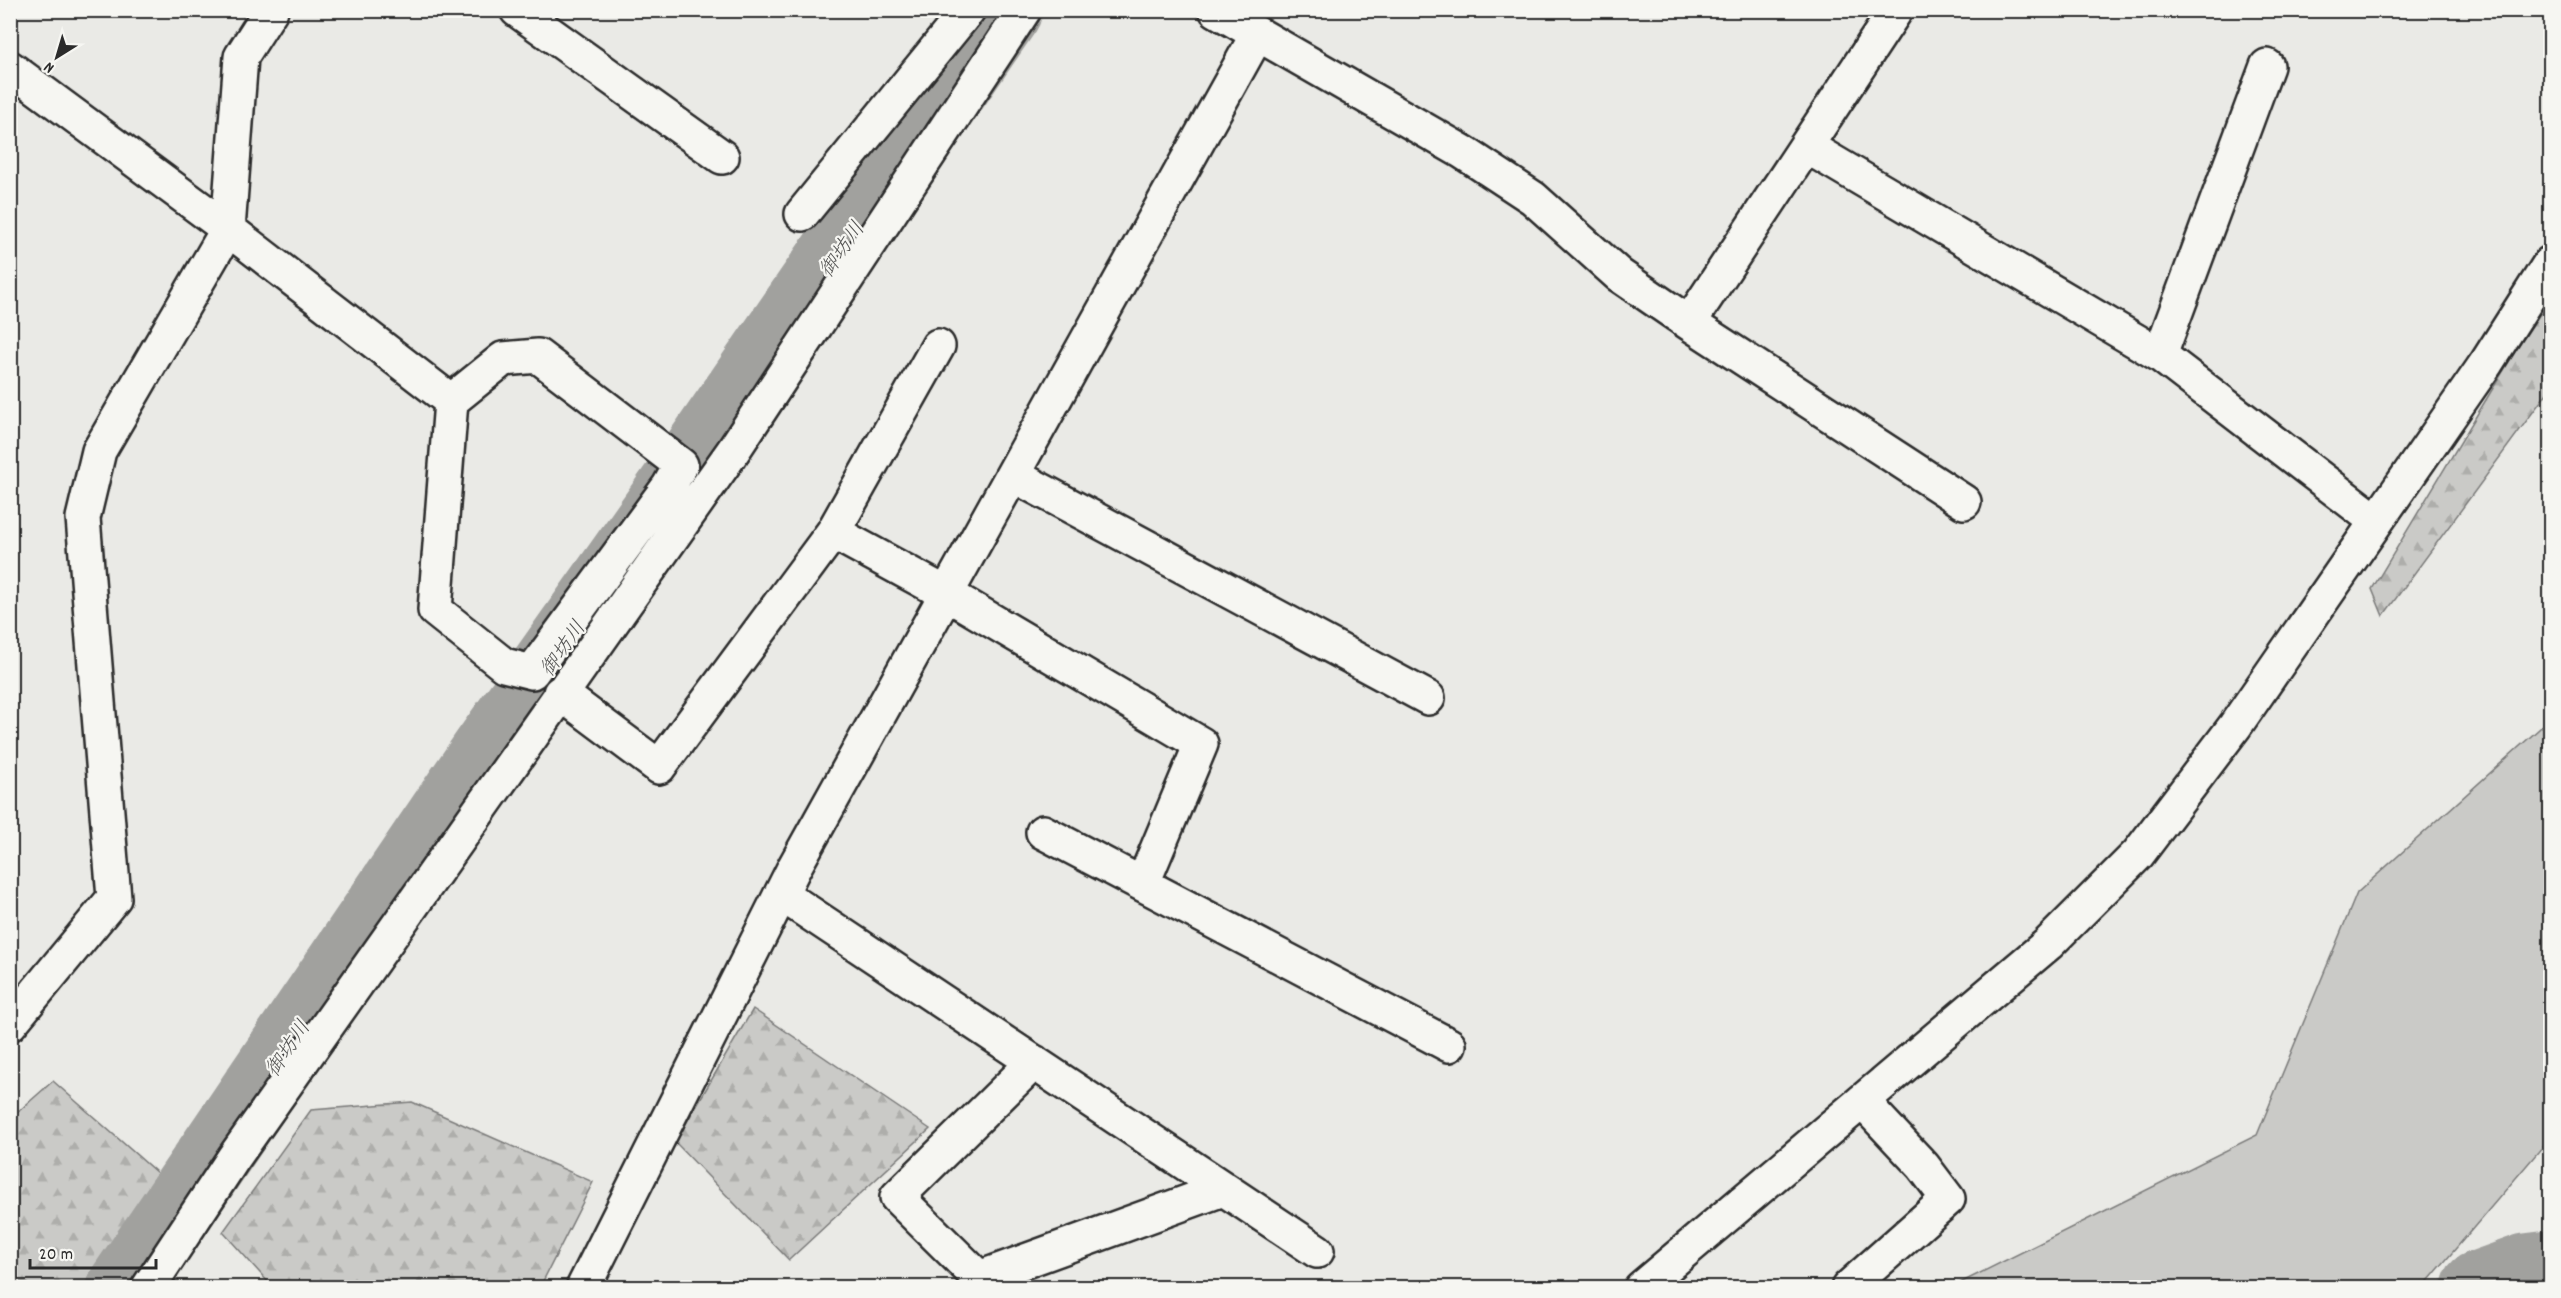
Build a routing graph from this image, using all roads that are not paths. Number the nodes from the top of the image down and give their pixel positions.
1 (271, 10) edge
2 (517, 10) edge
3 (968, 10) edge
4 (1024, 10) edge
5 (1216, 10) edge
6 (1896, 10) edge
7 (1257, 35) junction
8 (2267, 66) dead end
9 (10, 68) edge
10 (1806, 146) junction
11 (722, 157) dead end
12 (802, 214) dead end
13 (228, 229) junction
14 (2550, 263) edge
15 (1689, 323) junction
16 (938, 346) dead end
17 (2160, 355) junction
18 (452, 401) junction
19 (1013, 475) junction
20 (1964, 502) dead end
21 (2376, 521) junction
22 (833, 532) junction
23 (947, 594) junction
24 (560, 693) junction
25 (1428, 698) dead end
26 (1043, 832) dead end
27 (1143, 884) junction
28 (782, 894) junction
29 (10, 1024) edge
30 (1449, 1045) dead end
31 (1034, 1062) junction
32 (1862, 1101) junction
33 (1224, 1189) junction
34 (1317, 1251) dead end
35 (148, 1287) edge
36 (583, 1287) edge
37 (1641, 1287) edge
38 (1848, 1287) edge

1 - 13 street
2 - 11 street
3 - 12 street
4 - 24 street
5 - 7 street
6 - 10 street
7 - 15 street
7 - 19 street
8 - 17 street
9 - 13 street
10 - 15 street
10 - 17 street
13 - 18 street
13 - 29 street
14 - 21 street
15 - 20 street
16 - 22 street
17 - 21 street
18 - 18 street
19 - 23 street
19 - 25 street
21 - 32 street
22 - 23 street
22 - 24 street
23 - 27 street
23 - 28 street
24 - 35 street
26 - 27 street
27 - 30 street
28 - 31 street
28 - 36 street
31 - 33 street
31 - 33 street
32 - 37 street
32 - 38 street
33 - 34 street

